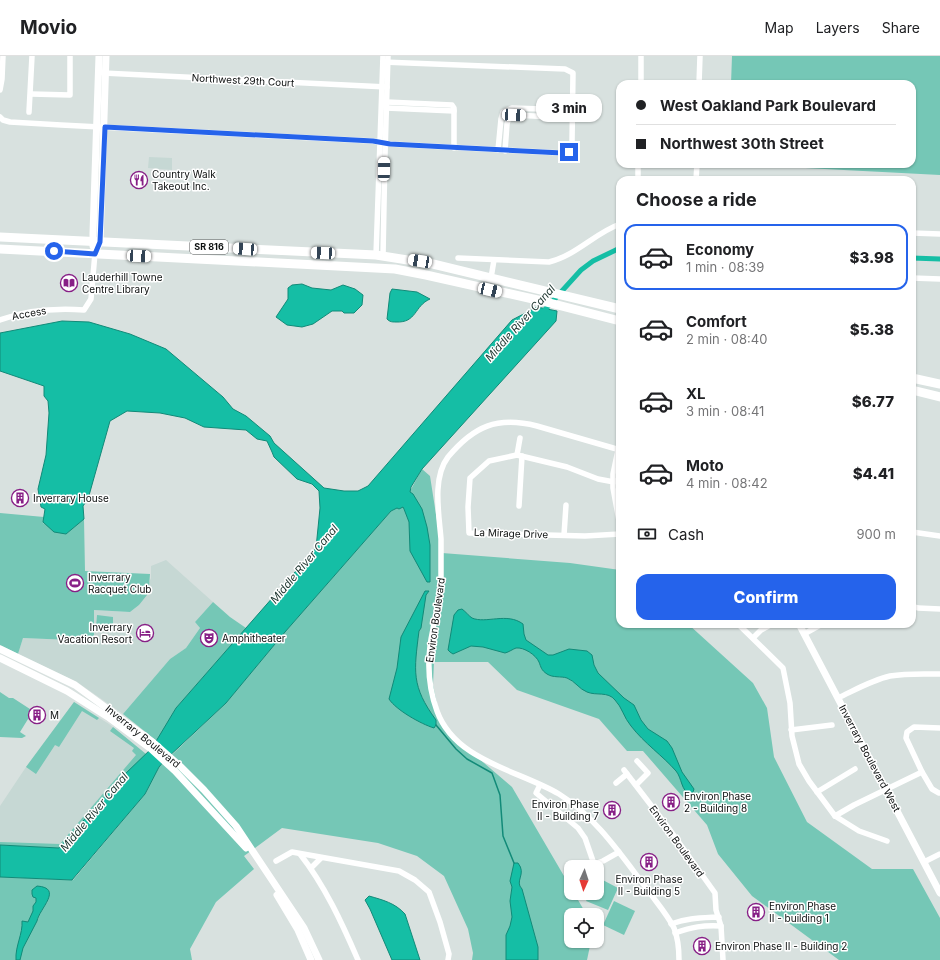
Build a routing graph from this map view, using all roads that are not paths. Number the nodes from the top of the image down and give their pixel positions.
1 (3, 56) edge
2 (32, 56) edge
3 (70, 56) edge
4 (99, 56) edge
5 (106, 56) edge
6 (642, 56) edge
7 (700, 56) edge
8 (386, 59) edge
9 (102, 73) junction
10 (641, 80) edge
11 (699, 80) edge
12 (384, 87) junction
13 (0, 90) edge
14 (30, 94) junction
15 (387, 102) junction
16 (386, 108) junction
17 (572, 110) junction
18 (454, 111) junction
19 (29, 112) dead end
20 (572, 118) junction
21 (1, 119) edge
22 (101, 127) junction
23 (383, 144) junction
24 (454, 148) junction
25 (498, 150) junction
26 (505, 151) junction
27 (98, 190) junction
28 (616, 226) edge
29 (916, 233) edge
30 (940, 234) edge
31 (0, 236) edge
32 (96, 241) junction
33 (234, 248) junction
34 (0, 249) edge
35 (256, 249) junction
36 (95, 254) junction
37 (379, 255) junction
38 (458, 258) dead end
39 (222, 260) junction
40 (238, 260) junction
41 (494, 260) junction
42 (491, 278) junction
43 (916, 278) edge
44 (940, 279) edge
45 (616, 308) edge
46 (0, 320) edge
47 (616, 320) edge
48 (916, 379) edge
49 (940, 384) edge
50 (916, 391) edge
51 (940, 397) edge
52 (520, 438) dead end
53 (616, 449) edge
54 (520, 455) junction
55 (616, 462) edge
56 (616, 479) edge
57 (616, 481) edge
58 (616, 483) edge
59 (616, 504) edge
60 (566, 505) dead end
61 (519, 506) dead end
62 (916, 533) edge
63 (616, 534) edge
64 (564, 535) junction
65 (940, 536) edge
66 (916, 607) edge
67 (940, 609) edge
68 (742, 628) edge
69 (765, 628) edge
70 (801, 628) edge
71 (815, 628) edge
72 (804, 634) junction
73 (753, 638) junction
74 (0, 649) edge
75 (0, 658) edge
76 (940, 674) edge
77 (838, 698) junction
78 (832, 725) dead end
79 (940, 728) edge
80 (792, 730) junction
81 (153, 746) junction
82 (168, 759) junction
83 (637, 761) dead end
84 (855, 769) dead end
85 (922, 772) junction
86 (616, 783) dead end
87 (540, 785) junction
88 (636, 785) junction
89 (885, 789) junction
90 (817, 792) junction
91 (939, 793) edge
92 (835, 816) junction
93 (887, 841) dead end
94 (619, 852) junction
95 (300, 854) junction
96 (940, 854) edge
97 (321, 858) junction
98 (276, 861) dead end
99 (924, 862) junction
100 (311, 868) junction
101 (940, 893) edge
102 (718, 917) junction
103 (671, 924) junction
104 (721, 926) junction
105 (675, 933) junction
106 (311, 960) edge
107 (319, 960) edge
108 (358, 960) edge
109 (448, 960) edge
110 (679, 960) edge
111 (723, 960) edge

1 - 13 street
2 - 14 street
3 - 14 street
4 - 9 street
5 - 9 street
6 - 10 street
7 - 11 street
8 - 12 street
8 - 17 street
9 - 12 street, Northwest 29th Court
9 - 22 street
12 - 15 street
12 - 23 street
14 - 19 street
15 - 16 street
15 - 18 street
16 - 18 street
16 - 23 street
17 - 20 street
17 - 25 street
18 - 24 street
20 - 26 street
20 - 26 street
21 - 22 street
22 - 23 street
22 - 27 street
22 - 27 street
23 - 24 street
23 - 37 street
24 - 25 street
25 - 26 street
27 - 32 street
27 - 32 street
28 - 41 street
29 - 30 street
31 - 32 main road, SR 816
32 - 33 main road, SR 816
32 - 36 street
33 - 35 main road, SR 816
33 - 39 main road
34 - 36 main road, SR 816
35 - 37 main road, SR 816
35 - 40 main road
36 - 39 main road, SR 816
36 - 46 street, Access
37 - 42 main road, SR 816
38 - 41 street
39 - 40 main road, SR 816
40 - 47 main road, SR 816
41 - 42 street
42 - 45 main road, SR 816
43 - 44 street
48 - 49 main road
50 - 51 main road
52 - 54 street
53 - 87 street, Environ Boulevard
54 - 57 street, La Mirage Drive
54 - 61 street
54 - 64 street, La Mirage Drive
55 - 56 street
58 - 59 street
60 - 64 street
62 - 65 street
63 - 64 street, La Mirage Drive
66 - 67 street
68 - 73 street
69 - 73 street
70 - 72 street, Inverrary Boulevard West
71 - 72 street
72 - 77 street, Inverrary Boulevard West
73 - 80 street
74 - 81 street, Inverrary Boulevard
75 - 81 street, Inverrary Boulevard
76 - 77 street
77 - 89 street, Inverrary Boulevard West
78 - 80 street, Inverrary Boulevard West
79 - 85 street
80 - 90 street
81 - 82 street, Inverrary Boulevard
82 - 106 street, Inverrary Boulevard
82 - 107 street, Inverrary Boulevard
83 - 88 street
84 - 90 street, Inverrary Boulevard West
85 - 89 street
85 - 91 street
86 - 88 street, Environ Boulevard
87 - 94 street, Environ Boulevard
87 - 94 street
88 - 102 street, Environ Boulevard
89 - 92 street
89 - 99 street, Inverrary Boulevard West
90 - 92 street
92 - 93 street
94 - 103 street, Environ Boulevard
95 - 97 street
95 - 98 street
95 - 100 street
96 - 99 street
97 - 100 street
97 - 109 street
99 - 101 street, Inverrary Boulevard West
100 - 108 street
102 - 103 street
102 - 104 street, Environ Boulevard
103 - 105 street, Environ Boulevard
104 - 105 street
104 - 111 street, Environ Boulevard
105 - 110 street, Environ Boulevard

